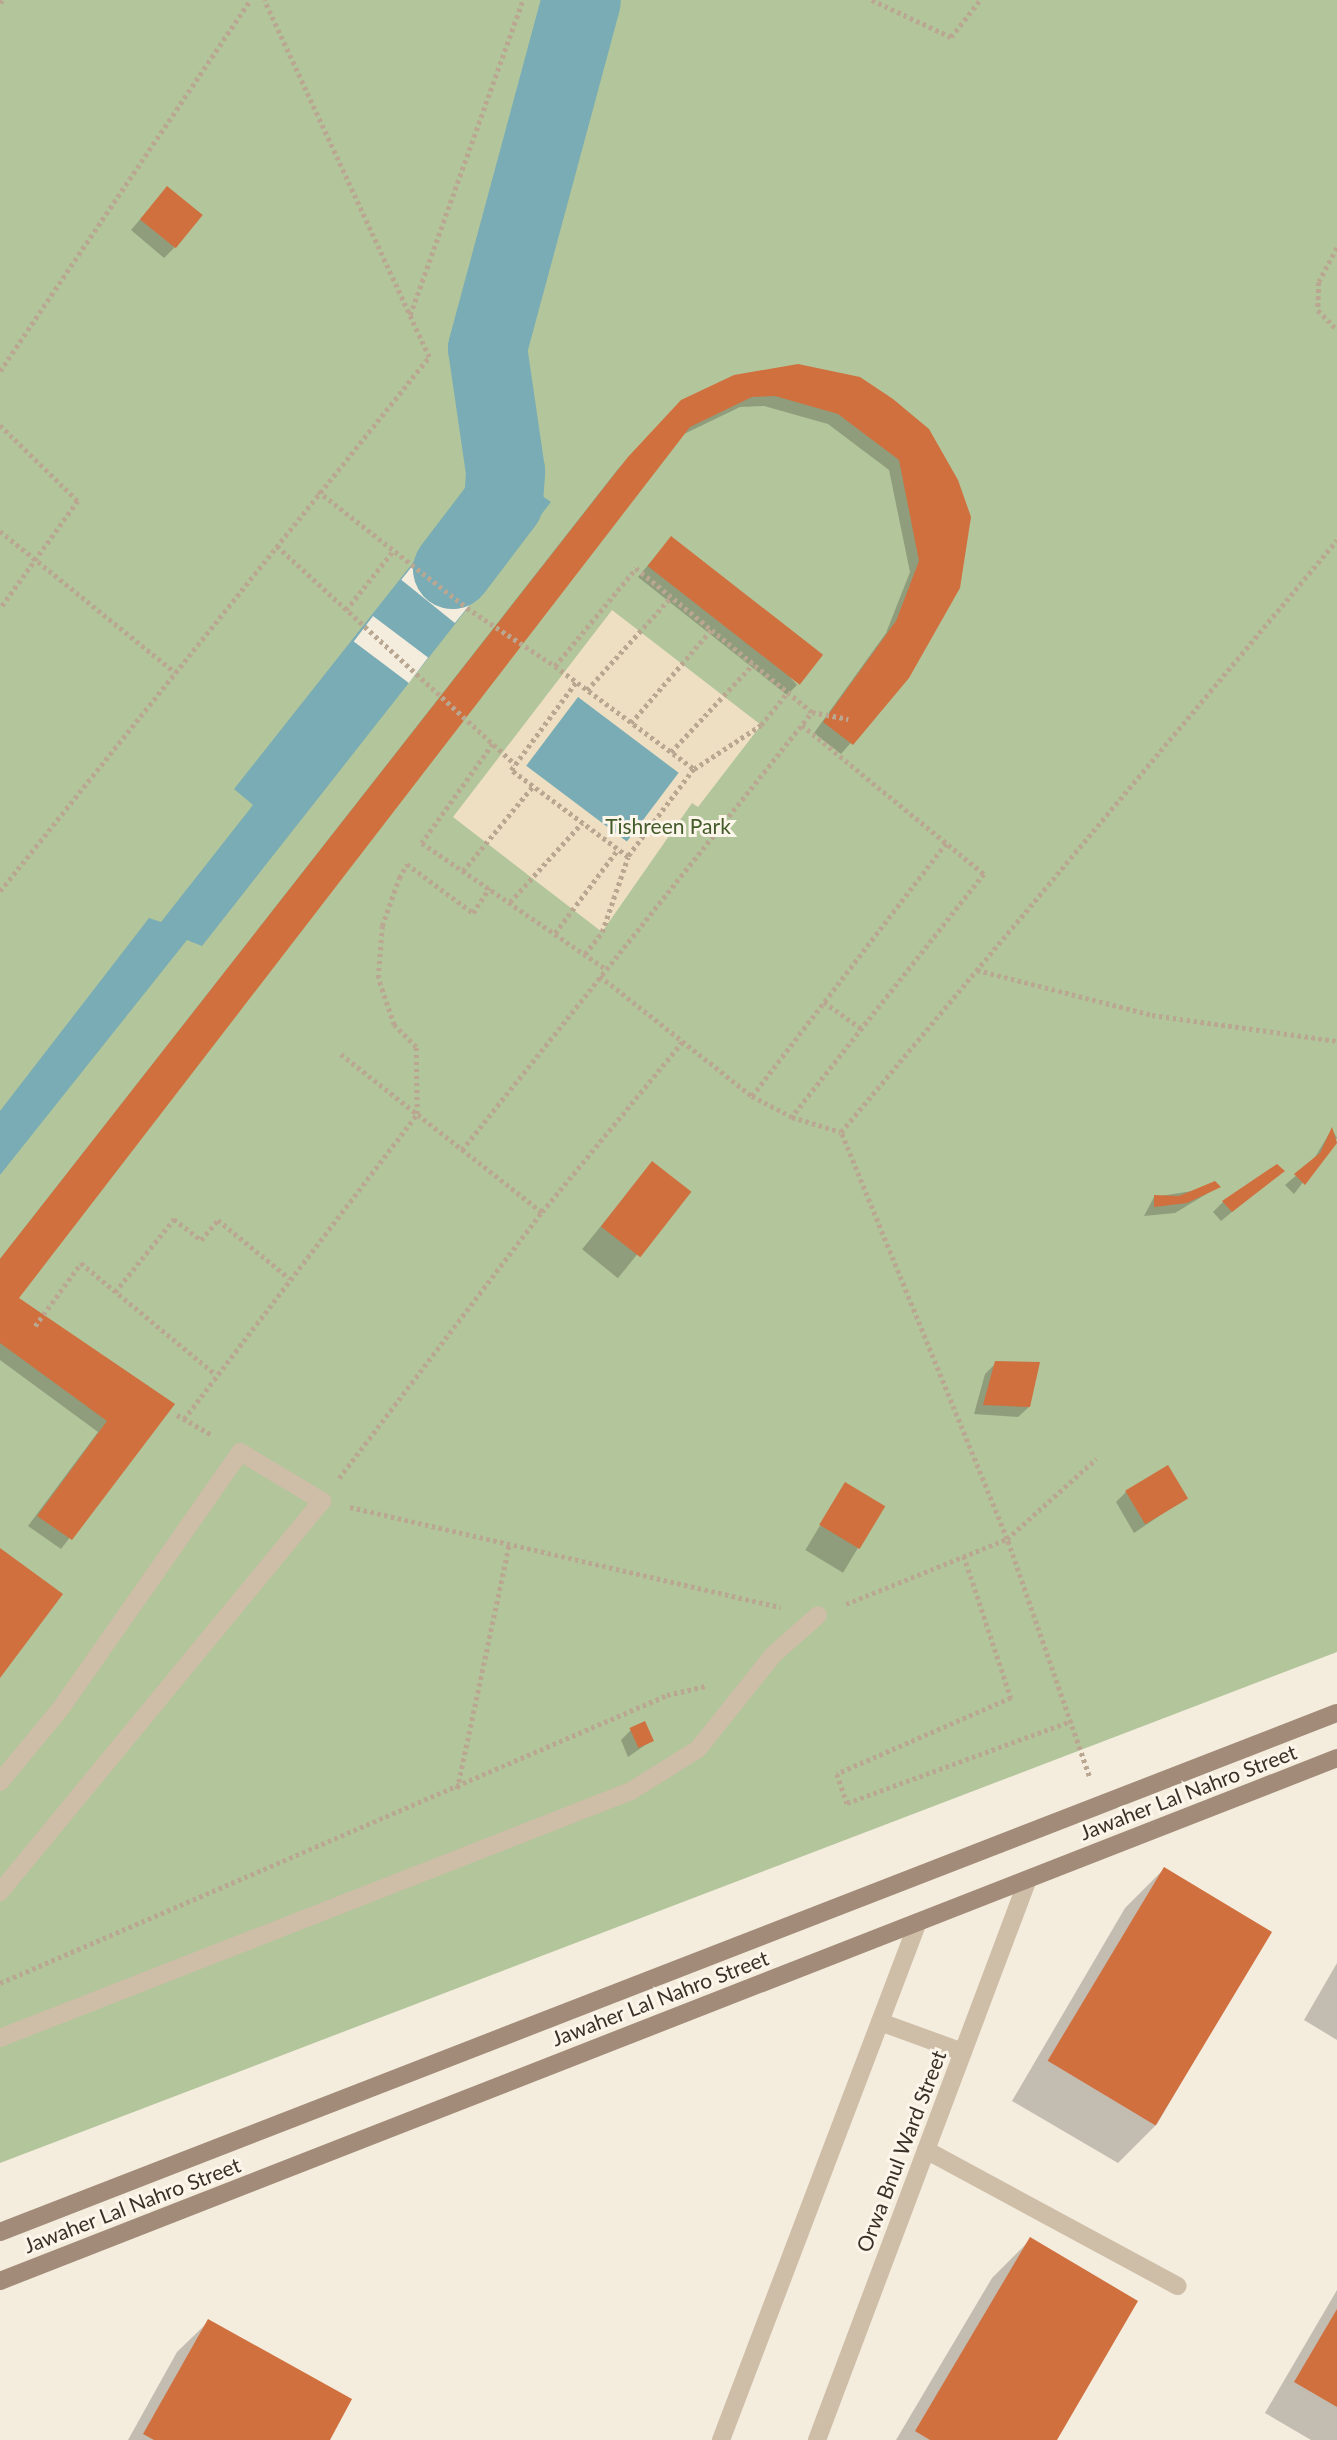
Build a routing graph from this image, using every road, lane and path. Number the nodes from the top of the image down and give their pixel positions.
1 (250, 0) edge
2 (264, 0) edge
3 (523, 0) edge
4 (872, 0) edge
5 (980, 0) edge
6 (1337, 247) edge
7 (410, 316) junction
8 (1337, 330) edge
9 (0, 370) edge
10 (0, 425) edge
11 (318, 491) junction
12 (0, 531) edge
13 (1337, 540) edge
14 (277, 546) junction
15 (393, 551) junction
16 (37, 561) junction
17 (671, 597) junction
18 (0, 609) edge
19 (346, 610) junction
20 (711, 631) junction
21 (753, 664) junction
22 (555, 666) junction
23 (175, 672) junction
24 (576, 682) junction
25 (587, 690) junction
26 (787, 693) junction
27 (812, 712) junction
28 (848, 719) dead end
29 (631, 723) junction
30 (802, 725) junction
31 (493, 744) junction
32 (671, 752) junction
33 (515, 764) junction
34 (694, 769) junction
35 (533, 786) junction
36 (582, 823) junction
37 (946, 842) junction
38 (618, 849) junction
39 (628, 857) junction
40 (463, 871) junction
41 (489, 888) junction
42 (0, 891) edge
43 (510, 902) junction
44 (555, 933) junction
45 (585, 954) junction
46 (606, 969) junction
47 (977, 970) junction
48 (600, 976) junction
49 (824, 1002) junction
50 (862, 1028) junction
51 (1337, 1041) edge
52 (682, 1042) junction
53 (341, 1054) dead end
54 (752, 1096) junction
55 (417, 1114) junction
56 (792, 1117) junction
57 (841, 1132) junction
58 (462, 1150) junction
59 (542, 1212) junction
60 (289, 1279) junction
61 (115, 1292) junction
62 (35, 1326) dead end
63 (215, 1374) junction
64 (177, 1415) dead end
65 (184, 1419) junction
66 (240, 1452) junction
67 (1096, 1459) dead end
68 (322, 1500) junction
69 (1007, 1539) junction
70 (509, 1544) junction
71 (964, 1556) junction
72 (818, 1615) junction
73 (758, 1675) junction
74 (1337, 1713) edge
75 (1071, 1720) junction
76 (1337, 1758) edge
77 (0, 1782) edge
78 (457, 1789) junction
79 (1101, 1805) junction
80 (1028, 1879) junction
81 (0, 1892) edge
82 (918, 1922) junction
83 (0, 1983) edge
84 (880, 2022) junction
85 (0, 2038) edge
86 (963, 2052) junction
87 (926, 2150) junction
88 (0, 2232) edge
89 (0, 2281) edge
90 (1178, 2286) dead end
91 (720, 2440) edge
92 (817, 2440) edge

1 - 9 path
2 - 7 path
3 - 7 path
4 - 5 path
6 - 8 path
7 - 11 path
10 - 16 path
11 - 14 path
11 - 15 path
12 - 16 path
13 - 47 path
14 - 19 path
14 - 23 path
15 - 19 path
15 - 22 path
16 - 18 path
16 - 23 path
17 - 20 path
17 - 22 path
17 - 25 path
19 - 31 path
20 - 21 path
20 - 29 path
21 - 26 path
21 - 32 path
22 - 24 path
23 - 42 path
24 - 25 path
24 - 33 path
25 - 29 path
26 - 27 path
26 - 34 path
27 - 28 path
27 - 30 path
29 - 32 path
30 - 37 path
30 - 46 path
31 - 33 path
31 - 40 path
32 - 34 path
33 - 35 path
34 - 39 path
35 - 36 path
35 - 40 path
36 - 38 path
36 - 43 path
37 - 49 path
37 - 50 path
38 - 39 path
38 - 44 path
39 - 45 path
40 - 41 path
41 - 43 path
41 - 55 path
43 - 44 path
44 - 45 path
45 - 46 path
46 - 48 path
47 - 51 path
47 - 57 path
48 - 52 path
48 - 58 path
49 - 50 path
49 - 54 path
50 - 56 path
52 - 54 path
52 - 59 path
53 - 55 path
54 - 56 path
55 - 58 path
55 - 60 path
56 - 57 path
57 - 69 path
58 - 59 path
59 - 68 path
60 - 61 path
60 - 63 path
61 - 62 path
61 - 63 path
63 - 65 path
64 - 65 path
65 - 66 path
66 - 68 street
66 - 77 street
67 - 69 path
68 - 70 path
68 - 81 street
69 - 71 path
69 - 75 path
70 - 72 path
70 - 78 path
71 - 72 path
71 - 75 path
72 - 73 street
73 - 78 path
73 - 85 street
74 - 79 main road, Jawaher Lal Nahro Street
75 - 79 path
76 - 80 main road, Jawaher Lal Nahro Street
78 - 83 path
79 - 88 main road, Jawaher Lal Nahro Street
80 - 82 main road, Jawaher Lal Nahro Street
80 - 86 street, Orwa Bnul Ward Street
82 - 84 street
82 - 89 main road, Jawaher Lal Nahro Street
84 - 86 street
84 - 91 street
86 - 87 street, Orwa Bnul Ward Street
87 - 90 street
87 - 92 street, Orwa Bnul Ward Street

